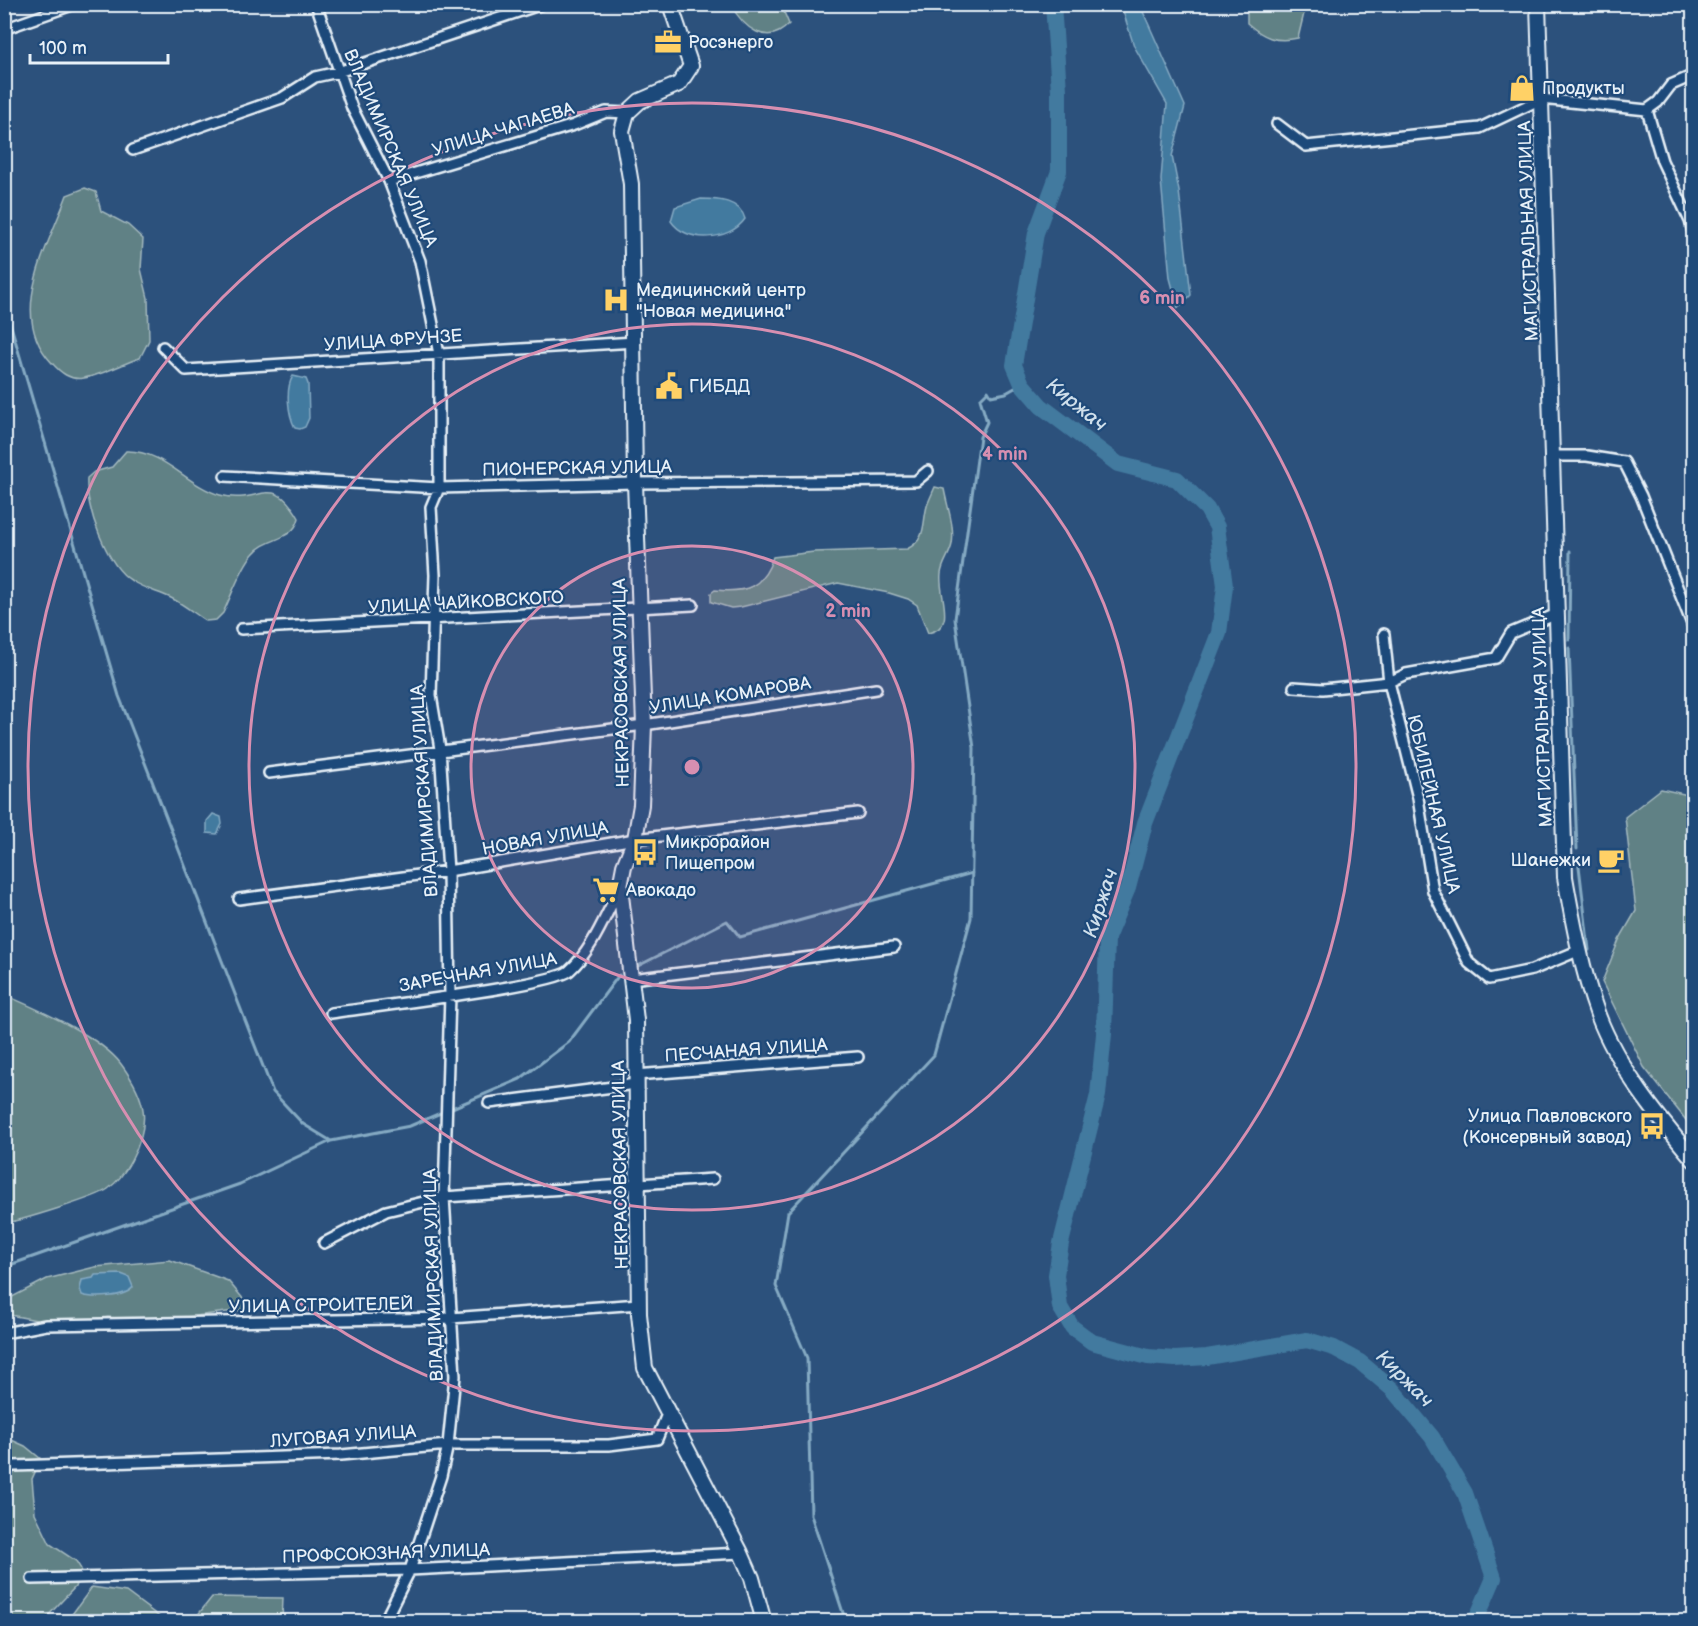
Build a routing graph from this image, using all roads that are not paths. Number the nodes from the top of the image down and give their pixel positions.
1 (75, 4) edge
2 (316, 4) edge
3 (542, 4) edge
4 (670, 4) edge
5 (1538, 4) edge
6 (4, 29) edge
7 (338, 72) junction
8 (1694, 75) edge
9 (1541, 99) junction
10 (1647, 111) junction
11 (627, 113) junction
12 (1277, 124) dead end
13 (133, 150) dead end
14 (389, 181) junction
15 (1694, 236) edge
16 (634, 342) junction
17 (163, 347) dead end
18 (439, 354) junction
19 (1554, 456) junction
20 (928, 471) dead end
21 (225, 476) dead end
22 (635, 483) junction
23 (439, 488) junction
24 (693, 605) dead end
25 (639, 609) junction
26 (1557, 614) junction
27 (432, 620) junction
28 (241, 629) dead end
29 (1694, 629) edge
30 (1384, 634) dead end
31 (1389, 682) junction
32 (1294, 687) dead end
33 (876, 689) dead end
34 (644, 725) junction
35 (441, 749) junction
36 (269, 773) dead end
37 (858, 813) dead end
38 (635, 839) junction
39 (448, 871) junction
40 (621, 887) junction
41 (239, 899) dead end
42 (894, 947) dead end
43 (1580, 950) junction
44 (631, 979) junction
45 (450, 995) junction
46 (331, 1013) dead end
47 (858, 1057) dead end
48 (636, 1079) junction
49 (489, 1103) dead end
50 (1694, 1160) edge
51 (713, 1179) dead end
52 (639, 1185) junction
53 (444, 1197) junction
54 (324, 1243) dead end
55 (639, 1304) junction
56 (451, 1318) junction
57 (4, 1333) edge
58 (667, 1414) junction
59 (448, 1445) junction
60 (4, 1469) edge
61 (741, 1553) junction
62 (410, 1570) junction
63 (32, 1579) dead end
64 (384, 1622) edge
65 (764, 1622) edge

1 - 6 street
2 - 7 street, ВЛАДИМИРСКАЯ УЛИЦА
3 - 7 street
4 - 11 street
5 - 9 street, МАГИСТРАЛЬНАЯ УЛИЦА
7 - 13 street
7 - 14 street, ВЛАДИМИРСКАЯ УЛИЦА
8 - 10 street
9 - 10 street
9 - 12 street
9 - 19 street, МАГИСТРАЛЬНАЯ УЛИЦА
10 - 15 street
11 - 14 street, УЛИЦА ЧАПАЕВА
11 - 16 street, НЕКРАСОВСКАЯ УЛИЦА
14 - 18 street, ВЛАДИМИРСКАЯ УЛИЦА
16 - 18 street, УЛИЦА ФРУНЗЕ
16 - 22 street, НЕКРАСОВСКАЯ УЛИЦА
17 - 18 street, УЛИЦА ФРУНЗЕ
18 - 23 street, ВЛАДИМИРСКАЯ УЛИЦА
19 - 26 street, МАГИСТРАЛЬНАЯ УЛИЦА
19 - 29 street
20 - 22 street, ПИОНЕРСКАЯ УЛИЦА
21 - 23 street, ПИОНЕРСКАЯ УЛИЦА
22 - 23 street, ПИОНЕРСКАЯ УЛИЦА
22 - 25 street, НЕКРАСОВСКАЯ УЛИЦА
23 - 27 street, ВЛАДИМИРСКАЯ УЛИЦА
24 - 25 street, УЛИЦА ЧАЙКОВСКОГО
25 - 27 street, УЛИЦА ЧАЙКОВСКОГО
25 - 34 street, НЕКРАСОВСКАЯ УЛИЦА
26 - 31 street
26 - 43 street, МАГИСТРАЛЬНАЯ УЛИЦА
27 - 28 street, УЛИЦА ЧАЙКОВСКОГО
27 - 35 street, ВЛАДИМИРСКАЯ УЛИЦА
30 - 31 street, ЮБИЛЕЙНАЯ УЛИЦА
31 - 32 street
31 - 43 street, ЮБИЛЕЙНАЯ УЛИЦА
33 - 34 street, УЛИЦА КОМАРОВА
34 - 35 street, УЛИЦА КОМАРОВА
34 - 38 street, НЕКРАСОВСКАЯ УЛИЦА
35 - 36 street, УЛИЦА КОМАРОВА
35 - 39 street, ВЛАДИМИРСКАЯ УЛИЦА
37 - 38 street, НОВАЯ УЛИЦА
38 - 39 street, НОВАЯ УЛИЦА
38 - 40 street, НЕКРАСОВСКАЯ УЛИЦА
39 - 41 street, НОВАЯ УЛИЦА
39 - 45 street, ВЛАДИМИРСКАЯ УЛИЦА
40 - 44 street, НЕКРАСОВСКАЯ УЛИЦА
40 - 45 street, ЗАРЕЧНАЯ УЛИЦА
42 - 44 street
43 - 50 street, МАГИСТРАЛЬНАЯ УЛИЦА
44 - 48 street, НЕКРАСОВСКАЯ УЛИЦА
45 - 46 street, ЗАРЕЧНАЯ УЛИЦА
45 - 53 street, ВЛАДИМИРСКАЯ УЛИЦА
47 - 48 street, ПЕСЧАНАЯ УЛИЦА
48 - 49 street, ПЕСЧАНАЯ УЛИЦА
48 - 52 street, НЕКРАСОВСКАЯ УЛИЦА
51 - 52 street
52 - 53 street
52 - 55 street, НЕКРАСОВСКАЯ УЛИЦА
53 - 54 street
53 - 56 street, ВЛАДИМИРСКАЯ УЛИЦА
55 - 56 street, УЛИЦА СТРОИТЕЛЕЙ
55 - 58 street, НЕКРАСОВСКАЯ УЛИЦА
56 - 57 street, УЛИЦА СТРОИТЕЛЕЙ
56 - 59 street, ВЛАДИМИРСКАЯ УЛИЦА
58 - 59 street, ЛУГОВАЯ УЛИЦА
58 - 61 street, НЕКРАСОВСКАЯ УЛИЦА
59 - 60 street, ЛУГОВАЯ УЛИЦА
59 - 62 street, ВЛАДИМИРСКАЯ УЛИЦА
61 - 62 street, ПРОФСОЮЗНАЯ УЛИЦА
61 - 65 street, НЕКРАСОВСКАЯ УЛИЦА
62 - 63 street, ПРОФСОЮЗНАЯ УЛИЦА
62 - 64 street, ВЛАДИМИРСКАЯ УЛИЦА

